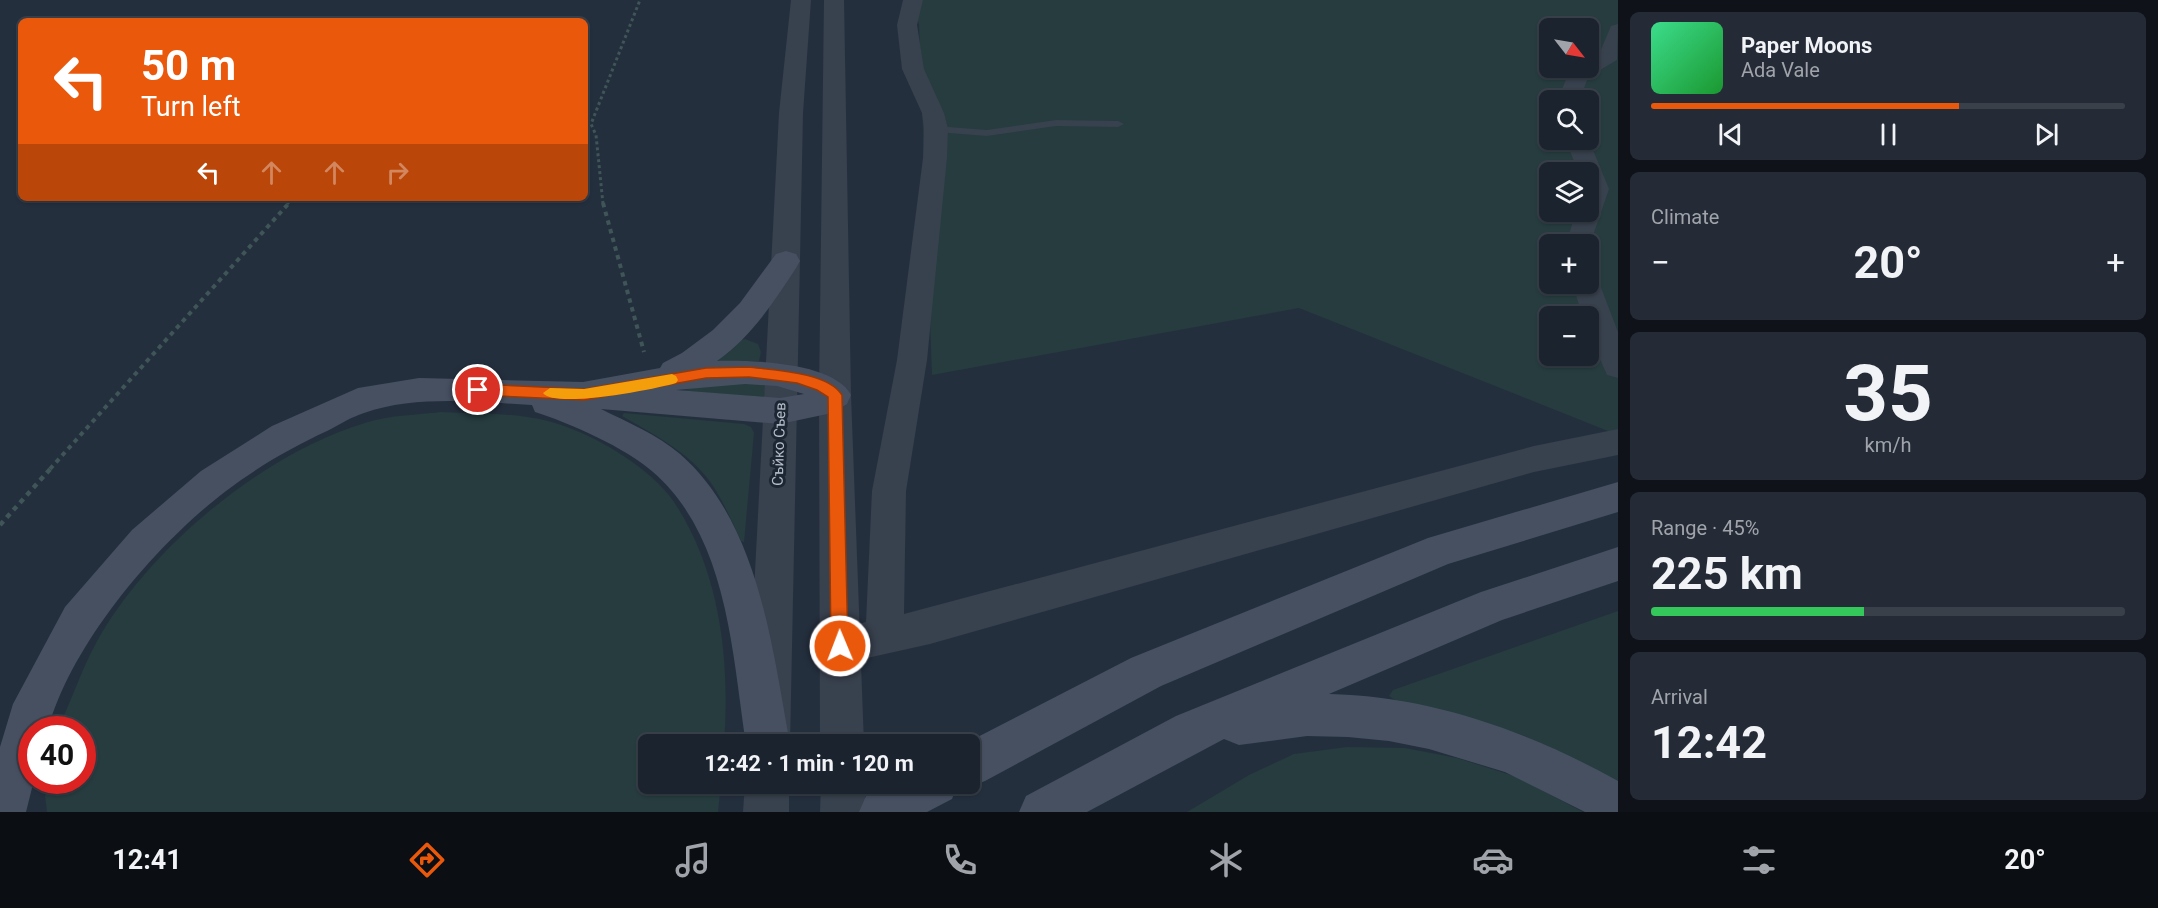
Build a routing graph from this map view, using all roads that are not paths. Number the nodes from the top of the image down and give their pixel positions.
1 (801, 0) edge
2 (834, 0) edge
3 (913, 0) edge
4 (1618, 30) edge
5 (1599, 61) edge
6 (1118, 124) dead end
7 (936, 129) junction
8 (1582, 150) edge
9 (1582, 234) edge
10 (786, 261) junction
11 (1590, 294) edge
12 (1618, 367) edge
13 (782, 375) junction
14 (652, 383) junction
15 (478, 390) junction
16 (584, 395) junction
17 (835, 395) junction
18 (780, 411) junction
19 (1618, 442) edge
20 (1618, 497) edge
21 (1618, 564) edge
22 (885, 635) junction
23 (840, 646) junction
24 (1191, 731) junction
25 (766, 734) edge
26 (768, 734) edge
27 (842, 734) edge
28 (980, 759) edge
29 (767, 794) edge
30 (843, 794) edge
31 (916, 794) edge
32 (10, 798) edge
33 (1056, 804) edge
34 (1618, 806) edge
35 (766, 812) edge
36 (843, 812) edge
37 (882, 812) edge

1 - 10 street, Съйко Съев
2 - 17 street
3 - 7 street
4 - 5 street
6 - 7 lane
7 - 22 street
8 - 9 street
10 - 13 street, Съйко Съев
10 - 14 main road
11 - 12 street
13 - 14 main road
13 - 17 main road
13 - 18 street, Съйко Съев
14 - 16 main road
15 - 16 main road
15 - 25 main road
15 - 32 main road
16 - 18 main road
17 - 18 main road
17 - 23 street
18 - 26 street, Съйко Съев
19 - 22 street
20 - 28 main road
21 - 24 main road
22 - 23 street
23 - 27 street
24 - 33 main road
24 - 34 main road
29 - 35 street
30 - 36 street
31 - 37 main road

